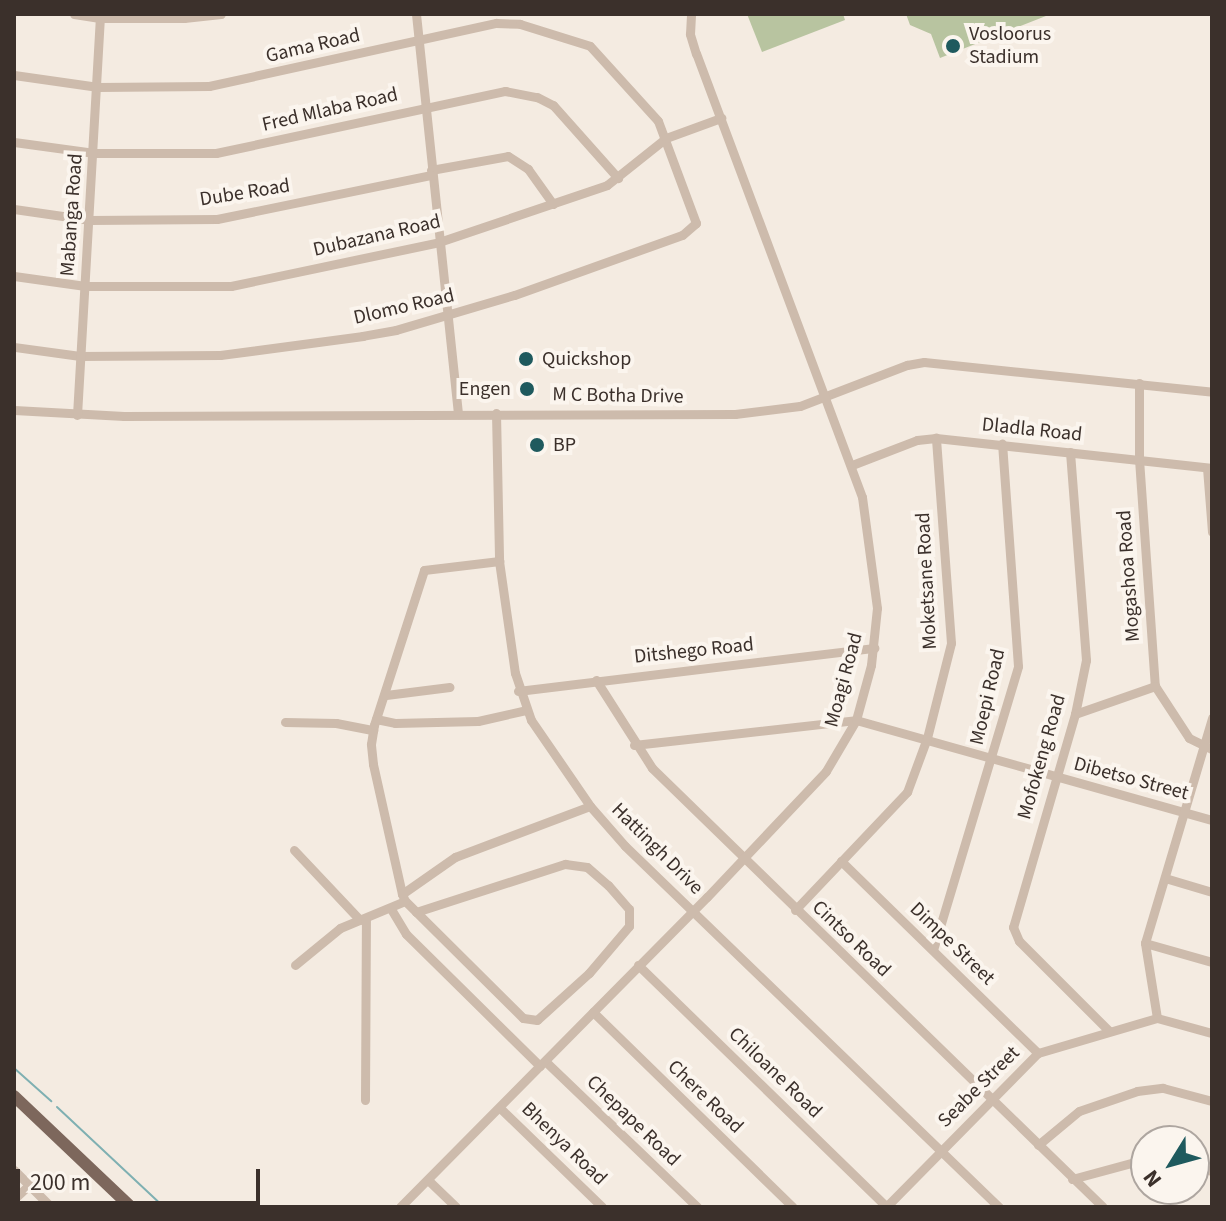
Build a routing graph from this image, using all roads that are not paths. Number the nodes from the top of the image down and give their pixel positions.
1 (74, 14) edge
2 (221, 14) edge
3 (416, 14) edge
4 (691, 14) edge
5 (100, 18) junction
6 (418, 41) junction
7 (14, 75) edge
8 (98, 87) junction
9 (425, 107) junction
10 (721, 118) junction
11 (666, 138) junction
12 (14, 142) edge
13 (94, 153) junction
14 (432, 173) junction
15 (618, 178) junction
16 (553, 204) junction
17 (14, 209) edge
18 (90, 220) junction
19 (439, 242) junction
20 (14, 276) edge
21 (85, 286) junction
22 (446, 317) junction
23 (14, 347) edge
24 (80, 356) junction
25 (1139, 383) junction
26 (1212, 392) edge
27 (824, 397) junction
28 (14, 410) edge
29 (458, 413) junction
30 (496, 413) junction
31 (77, 415) junction
32 (936, 438) junction
33 (1002, 444) junction
34 (1070, 452) junction
35 (1139, 459) junction
36 (852, 465) junction
37 (1209, 468) edge
38 (1212, 532) edge
39 (499, 561) junction
40 (874, 648) junction
41 (596, 680) junction
42 (1155, 686) junction
43 (449, 687) dead end
44 (518, 691) junction
45 (386, 695) junction
46 (526, 710) junction
47 (1075, 714) junction
48 (1212, 718) edge
49 (856, 720) junction
50 (285, 722) dead end
51 (375, 724) junction
52 (927, 738) junction
53 (634, 745) junction
54 (1208, 748) edge
55 (992, 757) junction
56 (1057, 777) junction
57 (590, 806) junction
58 (1185, 812) junction
59 (1212, 820) edge
60 (294, 850) dead end
61 (742, 859) junction
62 (841, 861) junction
63 (1165, 878) junction
64 (1212, 892) edge
65 (403, 898) junction
66 (391, 909) junction
67 (795, 910) junction
68 (693, 911) junction
69 (416, 912) junction
70 (363, 919) junction
71 (1145, 943) junction
72 (933, 950) junction
73 (1212, 962) edge
74 (295, 965) dead end
75 (638, 965) junction
76 (593, 1012) junction
77 (1157, 1018) junction
78 (1109, 1031) junction
79 (1212, 1033) edge
80 (1038, 1053) junction
81 (543, 1064) junction
82 (14, 1096) edge
83 (991, 1098) junction
84 (365, 1100) dead end
85 (1212, 1101) edge
86 (14, 1104) edge
87 (500, 1108) junction
88 (1038, 1145) junction
89 (942, 1151) junction
90 (1130, 1163) edge
91 (14, 1170) edge
92 (1072, 1179) junction
93 (428, 1180) junction
94 (29, 1185) junction
95 (14, 1199) edge
96 (51, 1207) edge
97 (122, 1207) edge
98 (131, 1207) edge
99 (400, 1207) edge
100 (456, 1207) edge
101 (602, 1207) edge
102 (697, 1207) edge
103 (793, 1207) edge
104 (887, 1207) edge
105 (999, 1207) edge
106 (1103, 1207) edge

1 - 5 street
2 - 5 street
3 - 6 street
4 - 10 street, Moagi Road
5 - 8 street, Mabanga Road
6 - 8 street, Gama Road
6 - 9 street
6 - 11 street, Gama Road
7 - 8 street, Gama Road
8 - 13 street, Mabanga Road
9 - 13 street, Fred Mlaba Road
9 - 14 street
9 - 15 street, Fred Mlaba Road
10 - 11 street, Dubazana Road
10 - 27 street, Moagi Road
11 - 15 street, Dubazana Road
11 - 22 street, Dlomo Road
12 - 13 street, Fred Mlaba Road
13 - 18 street, Mabanga Road
14 - 16 street, Dube Road
14 - 18 street, Dube Road
14 - 19 street
15 - 16 street, Dubazana Road
16 - 19 street, Dubazana Road
17 - 18 street, Dube Road
18 - 21 street, Mabanga Road
19 - 21 street, Dubazana Road
19 - 22 street
20 - 21 street, Dubazana Road
21 - 24 street, Mabanga Road
22 - 24 street, Dlomo Road
22 - 29 street
23 - 24 street, Dlomo Road
24 - 31 street, Mabanga Road
25 - 26 street, M C Botha Drive
25 - 27 street, M C Botha Drive
25 - 35 street, Mogashoa Road
27 - 30 street, M C Botha Drive
27 - 36 street, Moagi Road
28 - 31 street, M C Botha Drive
29 - 30 street, M C Botha Drive
29 - 31 street, M C Botha Drive
30 - 39 street, Hattingh Drive
32 - 33 street, Dladla Road
32 - 36 street, Dladla Road
32 - 52 street, Moketsane Road
33 - 34 street, Dladla Road
33 - 55 street, Moepi Road
34 - 35 street, Dladla Road
34 - 47 street, Mofokeng Road
35 - 37 street, Dladla Road
35 - 42 street, Mogashoa Road
36 - 40 street, Moagi Road
37 - 38 street
39 - 44 street, Hattingh Drive
39 - 45 street
40 - 41 street, Ditshego Road
40 - 49 street, Moagi Road
41 - 44 street, Ditshego Road
41 - 53 street, Cintso Road
42 - 47 street
42 - 54 street, Mogashoa Road
43 - 45 street
44 - 46 street, Hattingh Drive
45 - 51 street
46 - 51 street
46 - 57 street, Hattingh Drive
47 - 56 street, Mofokeng Road
48 - 54 street
49 - 52 street, Dibetso Street
49 - 53 street
49 - 61 street, Moagi Road
50 - 51 street
51 - 65 street
52 - 55 street, Dibetso Street
52 - 62 street, Moketsane Road
53 - 61 street, Cintso Road
54 - 58 street
55 - 56 street, Dibetso Street
55 - 72 street, Moepi Road
56 - 58 street, Dibetso Street
56 - 78 street, Mofokeng Road
57 - 65 street
57 - 68 street, Hattingh Drive
58 - 59 street, Dibetso Street
58 - 63 street
60 - 70 street
61 - 67 street, Cintso Road
61 - 68 street, Moagi Road
62 - 67 street, Moketsane Road
62 - 72 street, Dimpe Street
63 - 64 street
63 - 71 street
65 - 66 street
65 - 69 street
66 - 70 street
66 - 81 street, Chepape Road
67 - 83 street, Cintso Road
68 - 75 street, Moagi Road
68 - 89 street, Hattingh Drive
69 - 69 street
70 - 74 street
70 - 84 street
71 - 73 street
71 - 77 street
72 - 80 street, Dimpe Street
75 - 76 street, Moagi Road
75 - 104 street, Chiloane Road
76 - 81 street, Moagi Road
76 - 103 street, Chere Road
77 - 78 street, Seabe Street
77 - 79 street
78 - 80 street, Seabe Street
80 - 83 street, Seabe Street
81 - 87 street, Moagi Road
81 - 102 street, Chepape Road
82 - 98 main road
83 - 88 street, Cintso Road
83 - 89 street, Seabe Street
85 - 88 street
86 - 97 main road
87 - 93 street, Moagi Road
87 - 101 street, Bhenya Road
88 - 92 street, Cintso Road
89 - 104 street, Seabe Street
89 - 105 street, Hattingh Drive
90 - 92 street
91 - 94 street
92 - 106 street, Cintso Road
93 - 99 street, Moagi Road
93 - 100 street
94 - 95 street
94 - 96 street

